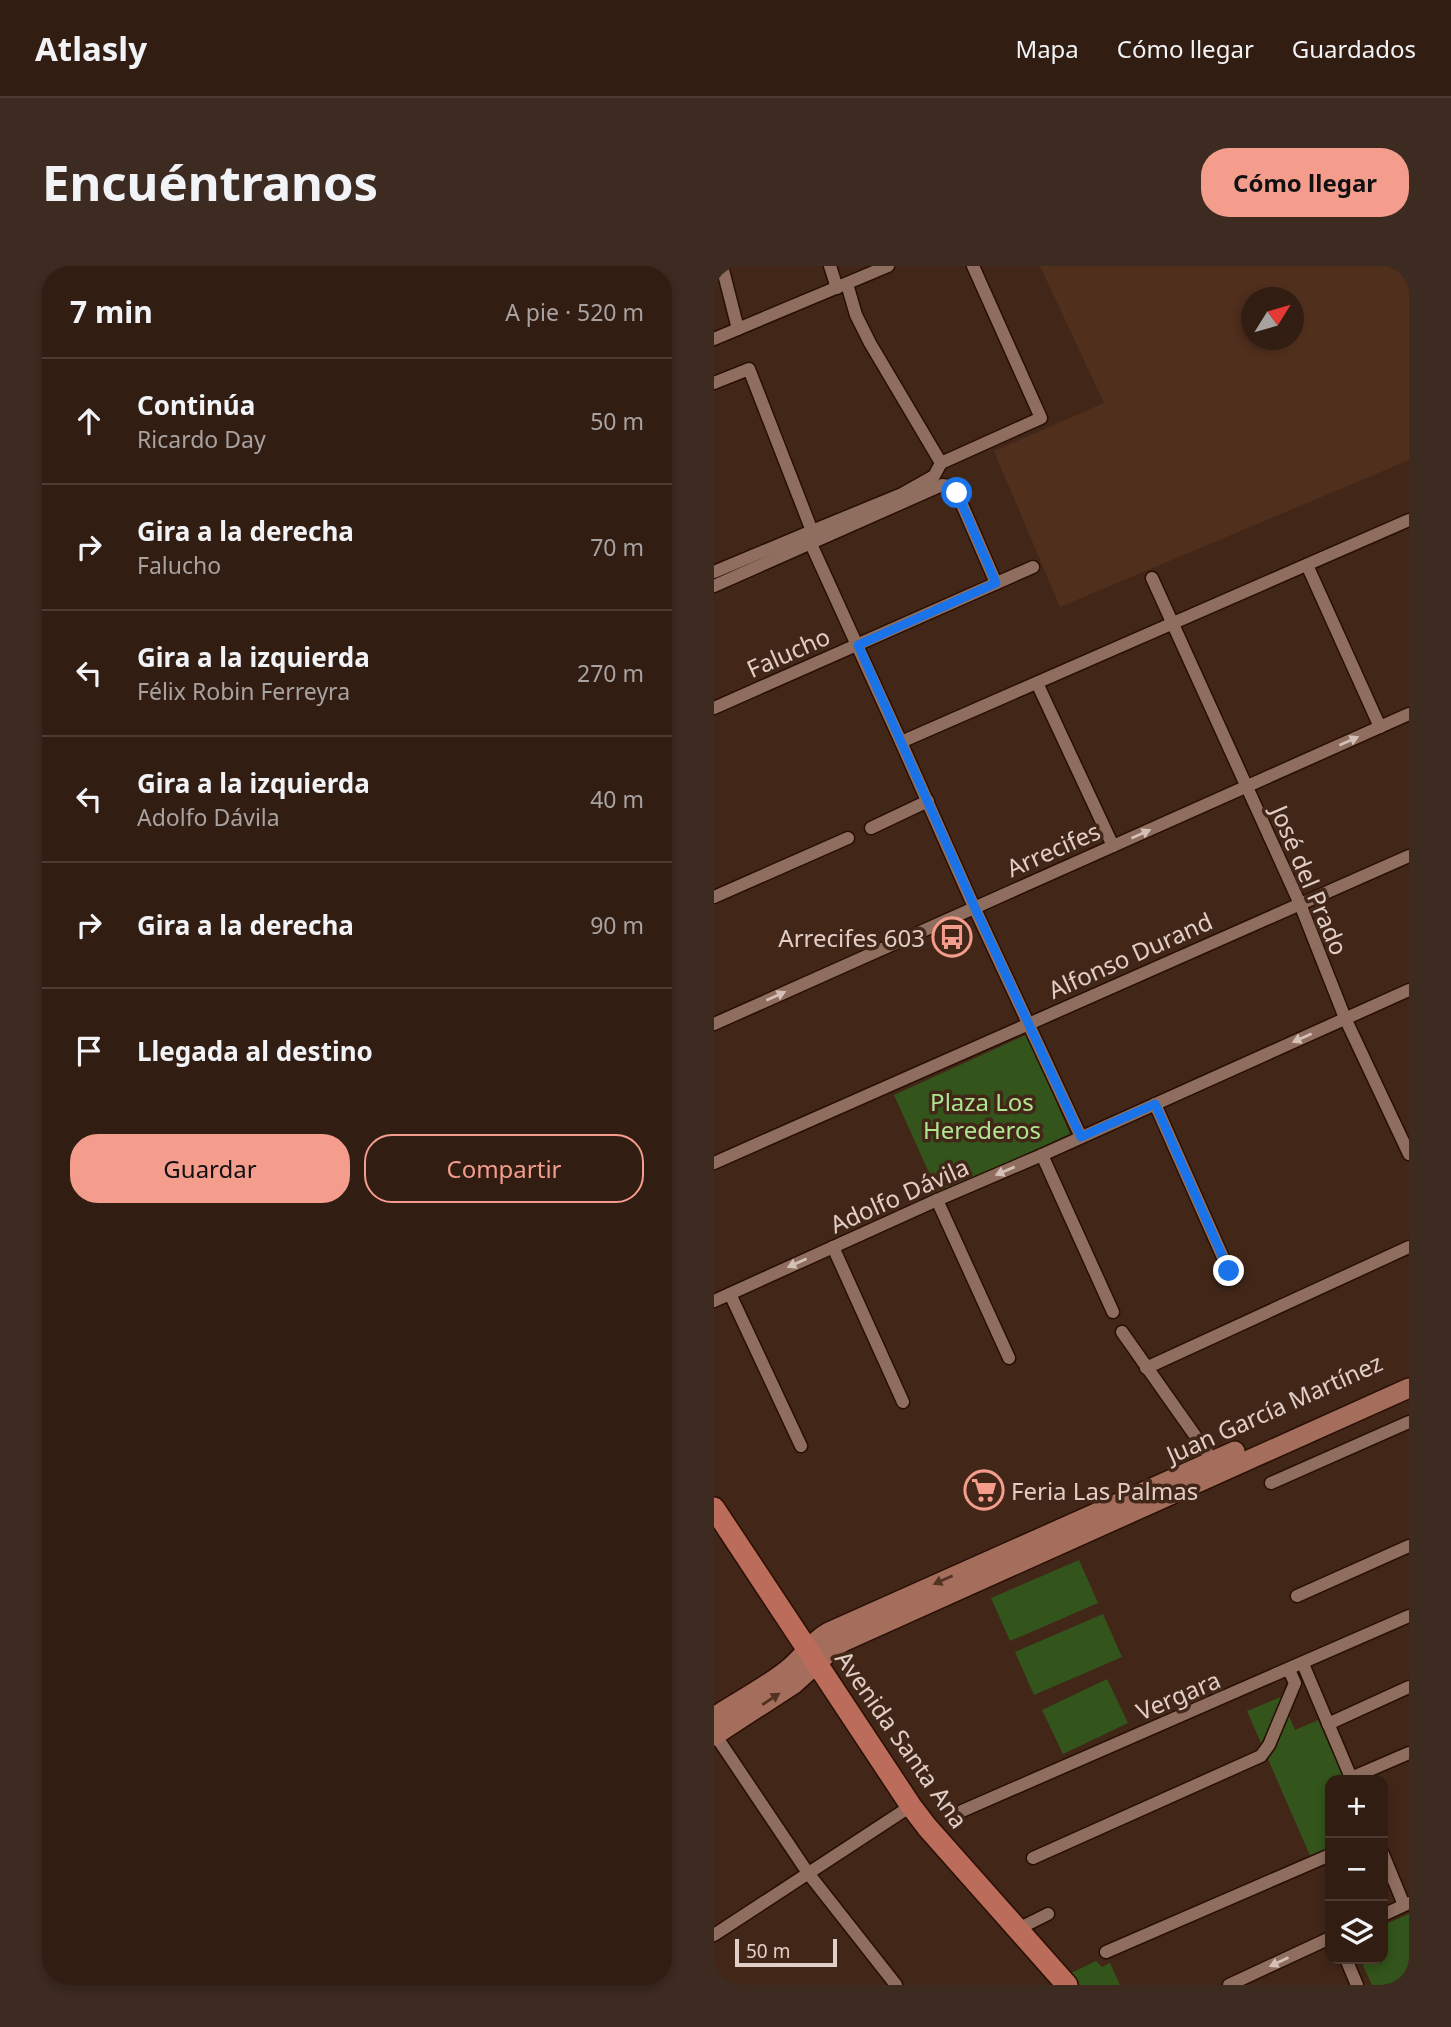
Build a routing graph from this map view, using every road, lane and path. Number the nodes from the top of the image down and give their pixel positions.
1 (722, 266) edge
2 (830, 266) edge
3 (888, 266) edge
4 (973, 266) edge
5 (842, 286) junction
6 (738, 329) junction
7 (714, 339) edge
8 (714, 383) edge
9 (941, 463) junction
10 (1409, 520) edge
11 (811, 538) junction
12 (1307, 565) junction
13 (1033, 567) dead end
14 (714, 572) edge
15 (1152, 578) dead end
16 (996, 583) junction
17 (714, 586) edge
18 (1172, 624) junction
19 (858, 645) junction
20 (1037, 683) junction
21 (714, 708) edge
22 (1409, 715) edge
23 (1380, 727) junction
24 (901, 742) junction
25 (1247, 787) junction
26 (928, 802) junction
27 (871, 828) dead end
28 (848, 838) dead end
29 (1113, 846) junction
30 (1409, 856) edge
31 (714, 897) edge
32 (1300, 904) junction
33 (974, 906) junction
34 (1409, 990) edge
35 (1345, 1018) junction
36 (1028, 1023) junction
37 (714, 1024) edge
38 (1155, 1104) junction
39 (1081, 1137) junction
40 (1409, 1154) edge
41 (1042, 1156) junction
42 (714, 1163) edge
43 (937, 1200) junction
44 (833, 1247) junction
45 (1409, 1247) edge
46 (1229, 1271) dead end
47 (730, 1294) junction
48 (714, 1301) edge
49 (1113, 1312) dead end
50 (1122, 1332) dead end
51 (1009, 1358) dead end
52 (1146, 1367) junction
53 (1409, 1375) edge
54 (1409, 1388) edge
55 (903, 1402) dead end
56 (1409, 1422) edge
57 (801, 1446) dead end
58 (1213, 1461) junction
59 (1271, 1483) dead end
60 (714, 1508) edge
61 (1409, 1546) edge
62 (1297, 1596) dead end
63 (1409, 1616) edge
64 (812, 1657) junction
65 (1303, 1664) junction
66 (1289, 1670) junction
67 (1409, 1687) edge
68 (1328, 1724) junction
69 (714, 1730) edge
70 (1409, 1753) edge
71 (1350, 1775) edge
72 (1361, 1775) edge
73 (911, 1806) junction
74 (962, 1811) dead end
75 (1325, 1857) edge
76 (1033, 1858) dead end
77 (1388, 1865) edge
78 (808, 1873) junction
79 (1406, 1904) edge
80 (1388, 1913) edge
81 (1048, 1914) dead end
82 (1018, 1929) junction
83 (714, 1935) edge
84 (1325, 1940) edge
85 (1106, 1952) dead end
86 (1348, 1964) edge
87 (896, 1985) edge
88 (1067, 1985) edge
89 (1228, 1985) edge
90 (1357, 1985) edge

1 - 6 street
2 - 5 street
3 - 5 street
4 - 9 street
5 - 6 street
5 - 9 street
6 - 7 street
8 - 11 street
9 - 11 street
10 - 12 street
11 - 14 street
11 - 16 street
11 - 17 street
11 - 19 street
12 - 18 street
12 - 23 street
13 - 16 street, Falucho
15 - 18 street, José del Prado
16 - 19 street, Falucho
18 - 20 street
18 - 25 street, José del Prado
19 - 21 street, Falucho
19 - 24 street
20 - 24 street
20 - 29 street
22 - 23 street, Arrecifes
25 -> 23 street, Arrecifes
24 - 26 street
29 -> 25 street, Arrecifes
25 - 32 street, José del Prado
26 - 27 street
26 - 33 street
28 - 31 street
29 - 33 street, Arrecifes
30 - 32 street, Alfonso Durand
32 - 35 street, José del Prado
32 - 36 street, Alfonso Durand
33 - 36 street
37 -> 33 street, Arrecifes
34 - 35 street, Adolfo Dávila
35 -> 38 street, Adolfo Dávila
35 - 40 street, José del Prado
36 - 39 street
36 - 42 street, Alfonso Durand
38 - 39 street, Adolfo Dávila
38 - 46 street
39 - 41 street, Adolfo Dávila
41 -> 43 street, Adolfo Dávila
41 - 49 street
43 - 44 street, Adolfo Dávila
43 - 51 street
44 -> 47 street, Adolfo Dávila
44 - 55 street
45 - 52 street
47 - 48 street, Adolfo Dávila
47 - 57 street
50 - 52 street
52 - 58 street
53 - 58 main road, Juan García Martínez
54 - 64 main road, Juan García Martínez
56 - 59 street
58 -> 64 main road, Juan García Martínez
60 - 64 main road, Avenida Santa Ana
61 - 62 street
63 - 65 street, Vergara
64 - 69 main road, Juan García Martínez
64 - 73 main road, Avenida Santa Ana
65 - 66 street, Vergara
65 - 68 street
66 - 74 street, Vergara
66 - 76 street
67 - 68 street
68 - 71 street
69 - 78 street
70 - 72 street
73 - 78 street
73 - 82 main road, Avenida Santa Ana
75 - 85 street
77 - 79 street
78 - 83 street
78 - 87 street
79 - 80 street
81 - 82 street
82 - 88 main road, Avenida Santa Ana
84 -> 89 street
86 - 90 street

